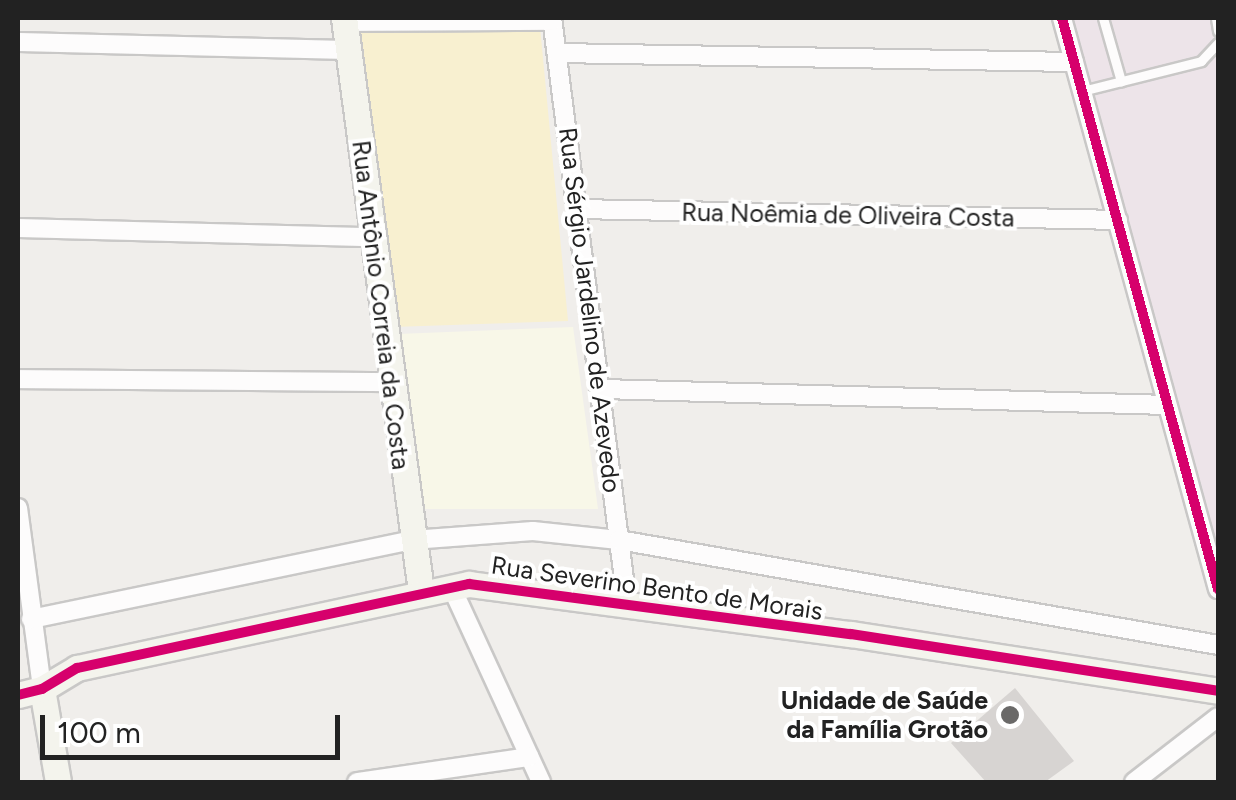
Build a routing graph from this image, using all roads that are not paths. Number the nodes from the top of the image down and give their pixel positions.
1 (1062, 18) edge
2 (1103, 18) edge
3 (1216, 18) edge
4 (552, 19) edge
5 (344, 20) edge
6 (1218, 31) edge
7 (18, 42) edge
8 (1218, 44) edge
9 (348, 50) junction
10 (557, 53) junction
11 (1074, 62) junction
12 (1120, 81) junction
13 (1082, 91) junction
14 (577, 209) junction
15 (1118, 220) junction
16 (18, 228) edge
17 (372, 237) junction
18 (18, 379) edge
19 (392, 382) junction
20 (602, 389) junction
21 (1168, 406) junction
22 (18, 508) edge
23 (412, 540) junction
24 (620, 540) junction
25 (450, 586) junction
26 (1218, 589) edge
27 (421, 592) junction
28 (627, 602) junction
29 (32, 619) junction
30 (1218, 645) edge
31 (1218, 691) edge
32 (30, 692) edge
33 (1218, 716) edge
34 (530, 757) junction
35 (58, 782) edge
36 (357, 782) edge
37 (541, 782) edge
38 (1134, 782) edge

1 - 11 street
2 - 12 lane
3 - 6 lane
4 - 5 street
4 - 10 street, Rua Sérgio Jardelino de Azevedo
5 - 9 street, Rua Antônio Correia da Costa
7 - 9 street
8 - 12 lane
9 - 17 street, Rua Antônio Correia da Costa
10 - 11 street
10 - 14 street, Rua Sérgio Jardelino de Azevedo
11 - 13 street
12 - 13 lane
13 - 15 street
14 - 15 street, Rua Noêmia de Oliveira Costa
14 - 20 street, Rua Sérgio Jardelino de Azevedo
15 - 21 street
16 - 17 street
17 - 19 street, Rua Antônio Correia da Costa
18 - 19 street
19 - 23 street, Rua Antônio Correia da Costa
20 - 21 street
20 - 24 street, Rua Sérgio Jardelino de Azevedo
21 - 26 street
22 - 29 street
23 - 24 street, Rua Severino Bento de Morais
23 - 27 street, Rua Antônio Correia da Costa
23 - 29 street, Rua Severino Bento de Morais
24 - 28 street, Rua Sérgio Jardelino de Azevedo
24 - 30 street, Rua Severino Bento de Morais
25 - 27 street, Rua Severino Bento de Morais
25 - 28 street, Rua Severino Bento de Morais
25 - 34 street
27 - 32 street, Rua Severino Bento de Morais
28 - 31 street, Rua Severino Bento de Morais
29 - 32 street
32 - 35 street
33 - 38 street
34 - 36 street
34 - 37 street

